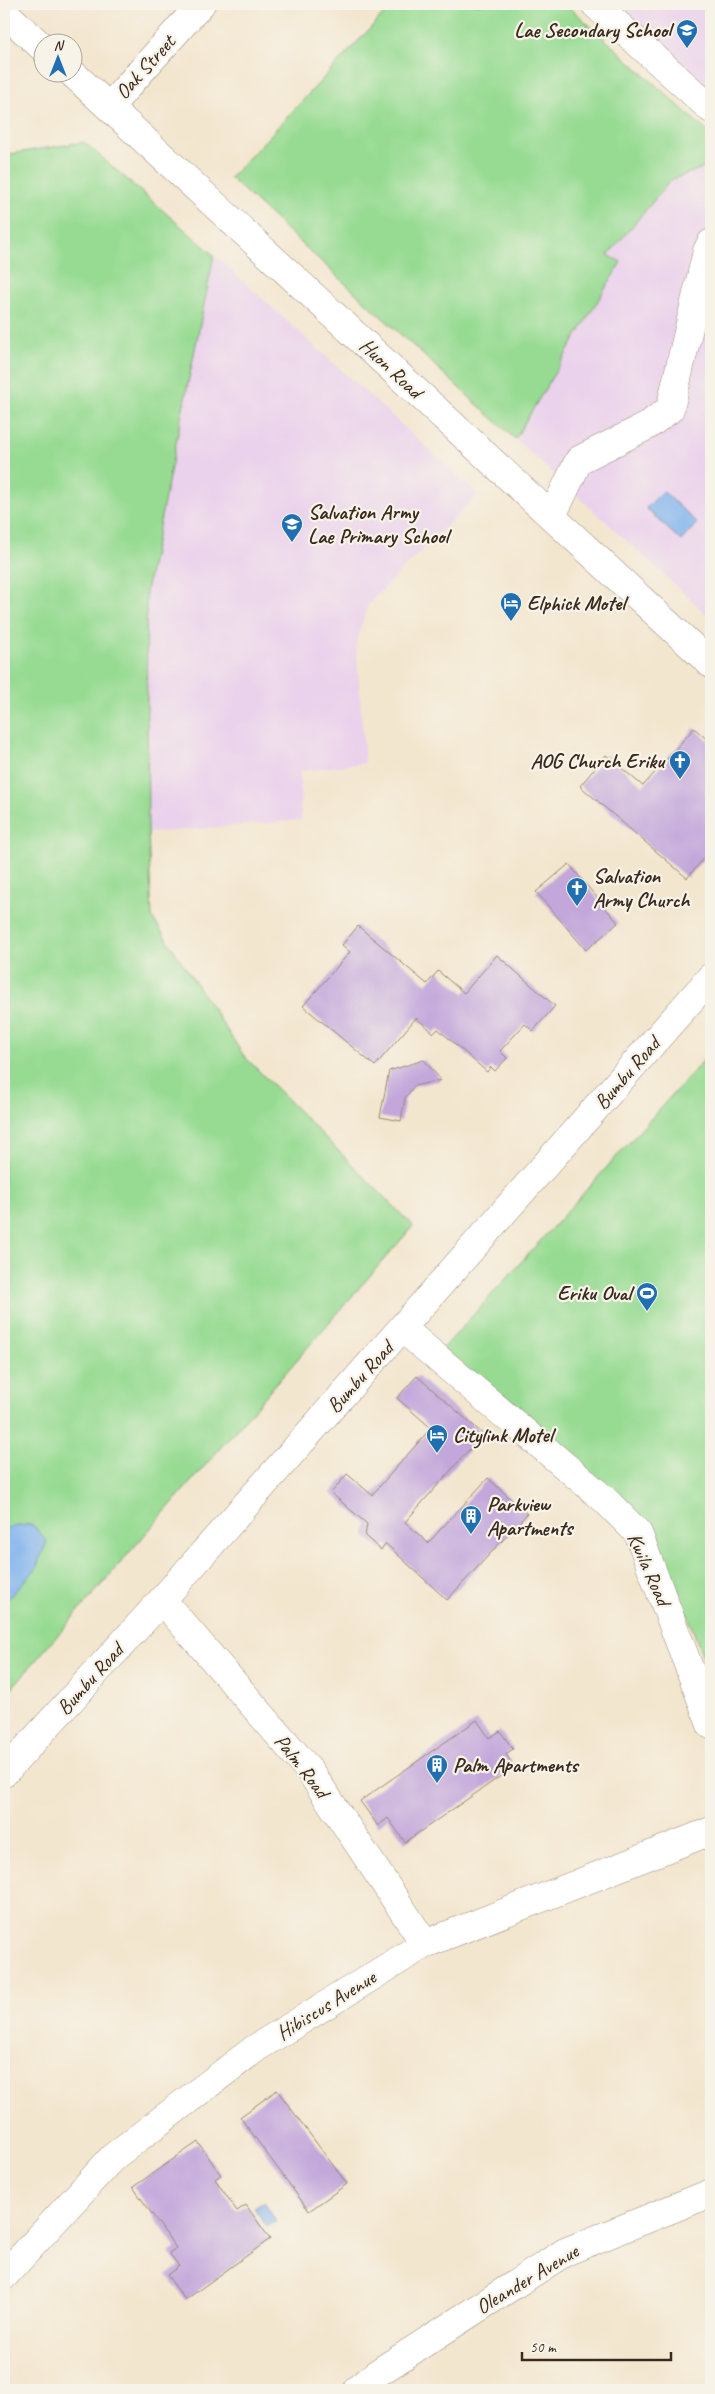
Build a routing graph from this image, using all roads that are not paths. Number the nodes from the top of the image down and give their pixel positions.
1 (201, 4) edge
2 (595, 4) edge
3 (4, 12) edge
4 (32, 38) edge
5 (82, 82) edge
6 (109, 107) junction
7 (711, 109) edge
8 (711, 243) edge
9 (552, 516) junction
10 (711, 664) edge
11 (711, 977) edge
12 (403, 1328) junction
13 (162, 1600) junction
14 (711, 1724) edge
15 (4, 1774) edge
16 (711, 1830) edge
17 (425, 1944) junction
18 (711, 2192) edge
19 (4, 2276) edge
20 (357, 2390) edge

1 - 6 street, Oak Street
2 - 7 street
3 - 4 street
5 - 6 street, Huon Road
6 - 9 street, Huon Road
8 - 9 street
9 - 10 street, Huon Road
11 - 12 street, Bumbu Road
12 - 13 street, Bumbu Road
12 - 14 street, Kwila Road
13 - 15 street, Bumbu Road
13 - 17 street, Palm Road
16 - 17 street, Hibiscus Avenue
17 - 19 street, Hibiscus Avenue
18 - 20 street, Oleander Avenue

